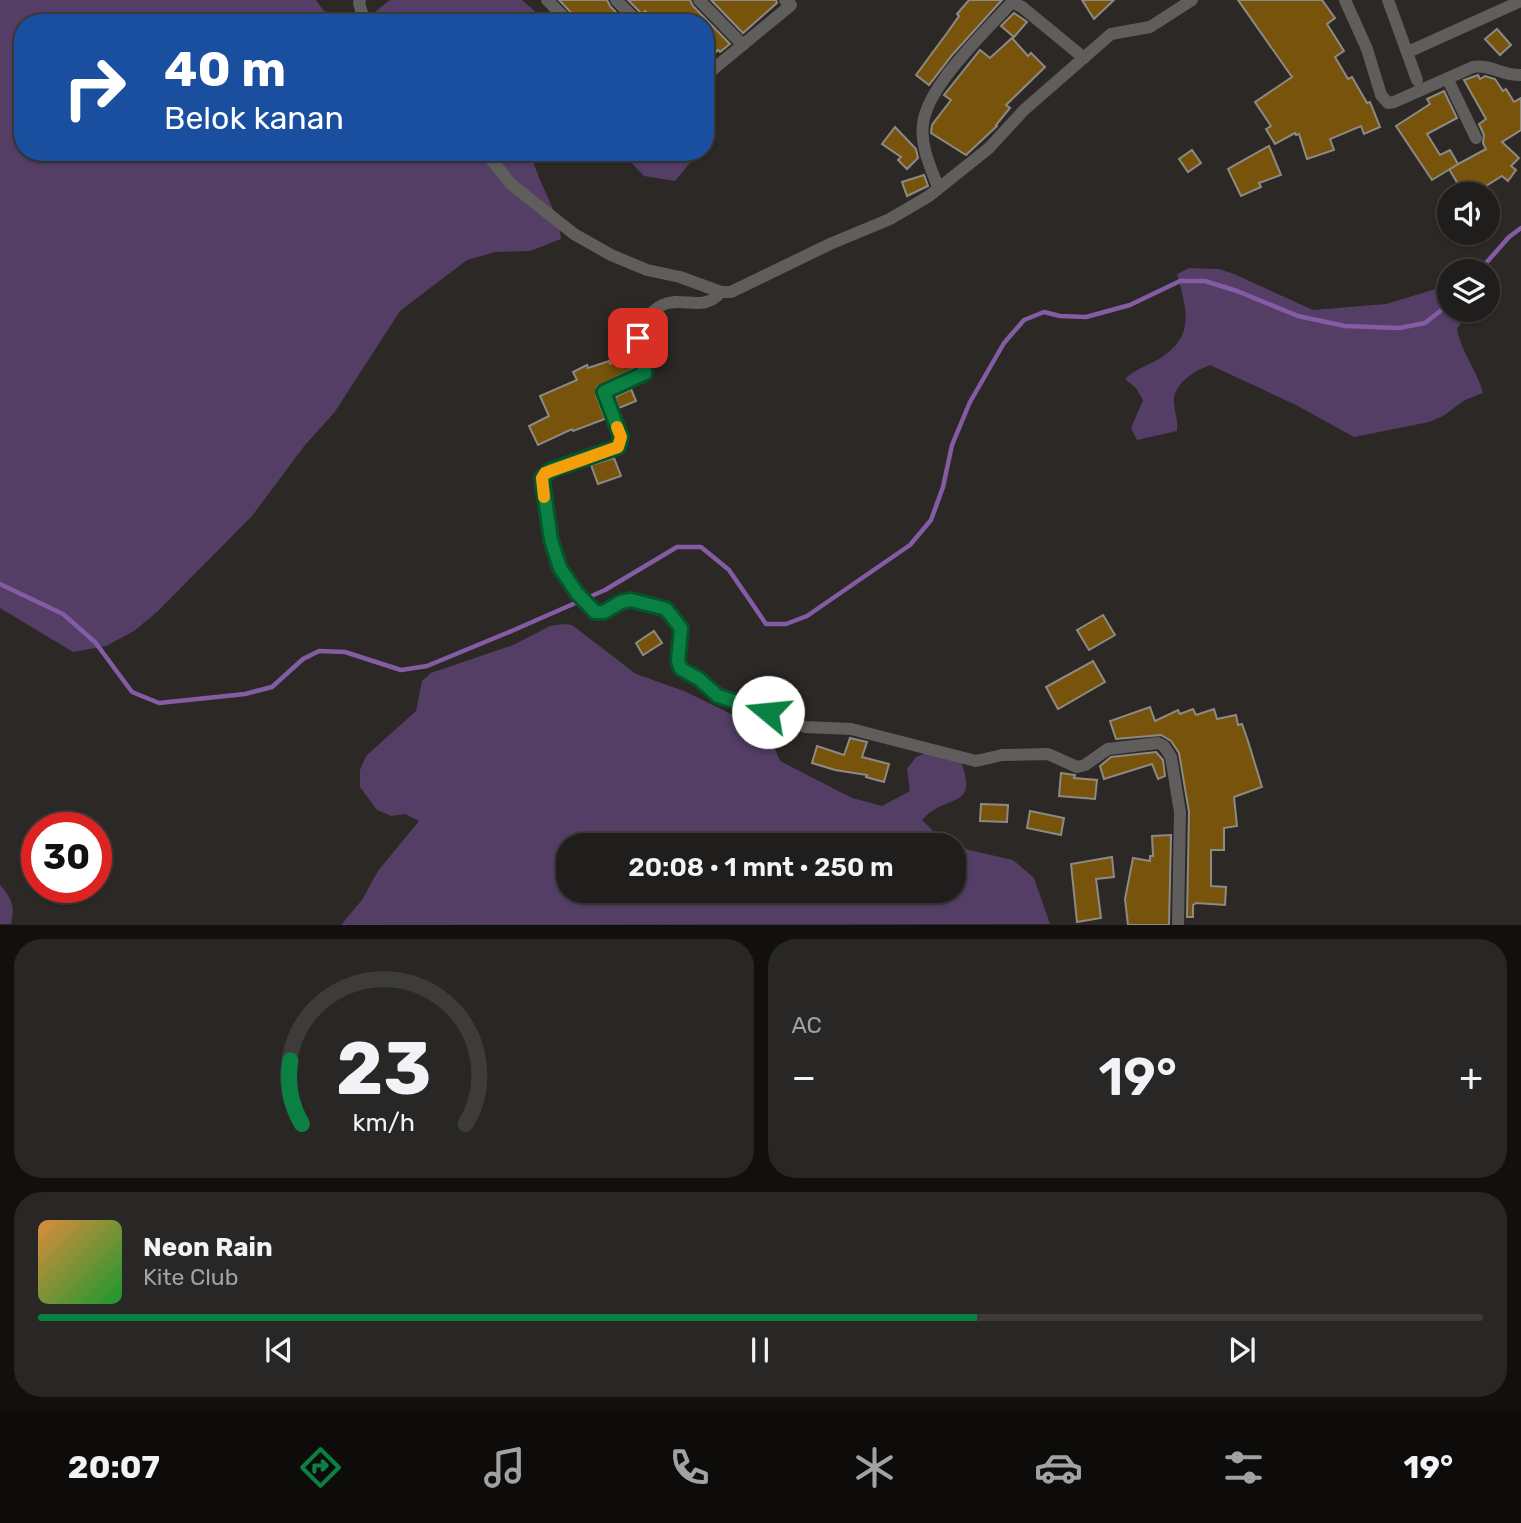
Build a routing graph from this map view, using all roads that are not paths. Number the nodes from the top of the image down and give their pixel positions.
1 (547, 0) edge
2 (616, 0) edge
3 (699, 0) edge
4 (1192, 0) edge
5 (1345, 0) edge
6 (1388, 0) edge
7 (1521, 1) edge
8 (790, 2) edge
9 (561, 14) edge
10 (630, 14) edge
11 (713, 14) edge
12 (714, 15) edge
13 (743, 45) junction
14 (1408, 52) junction
15 (1084, 58) junction
16 (714, 69) edge
17 (1521, 75) edge
18 (1417, 80) dead end
19 (1448, 80) junction
20 (1476, 138) dead end
21 (492, 161) edge
22 (938, 187) junction
23 (721, 292) junction
24 (1178, 925) edge

1 - 9 street
2 - 10 street
3 - 11 street
4 - 15 street
5 - 19 street
6 - 14 street
7 - 14 street
8 - 13 street
12 - 13 street
13 - 16 street
14 - 18 street
15 - 22 street
15 - 22 street
17 - 19 street
19 - 20 street
21 - 23 street
22 - 23 street
23 - 24 street

